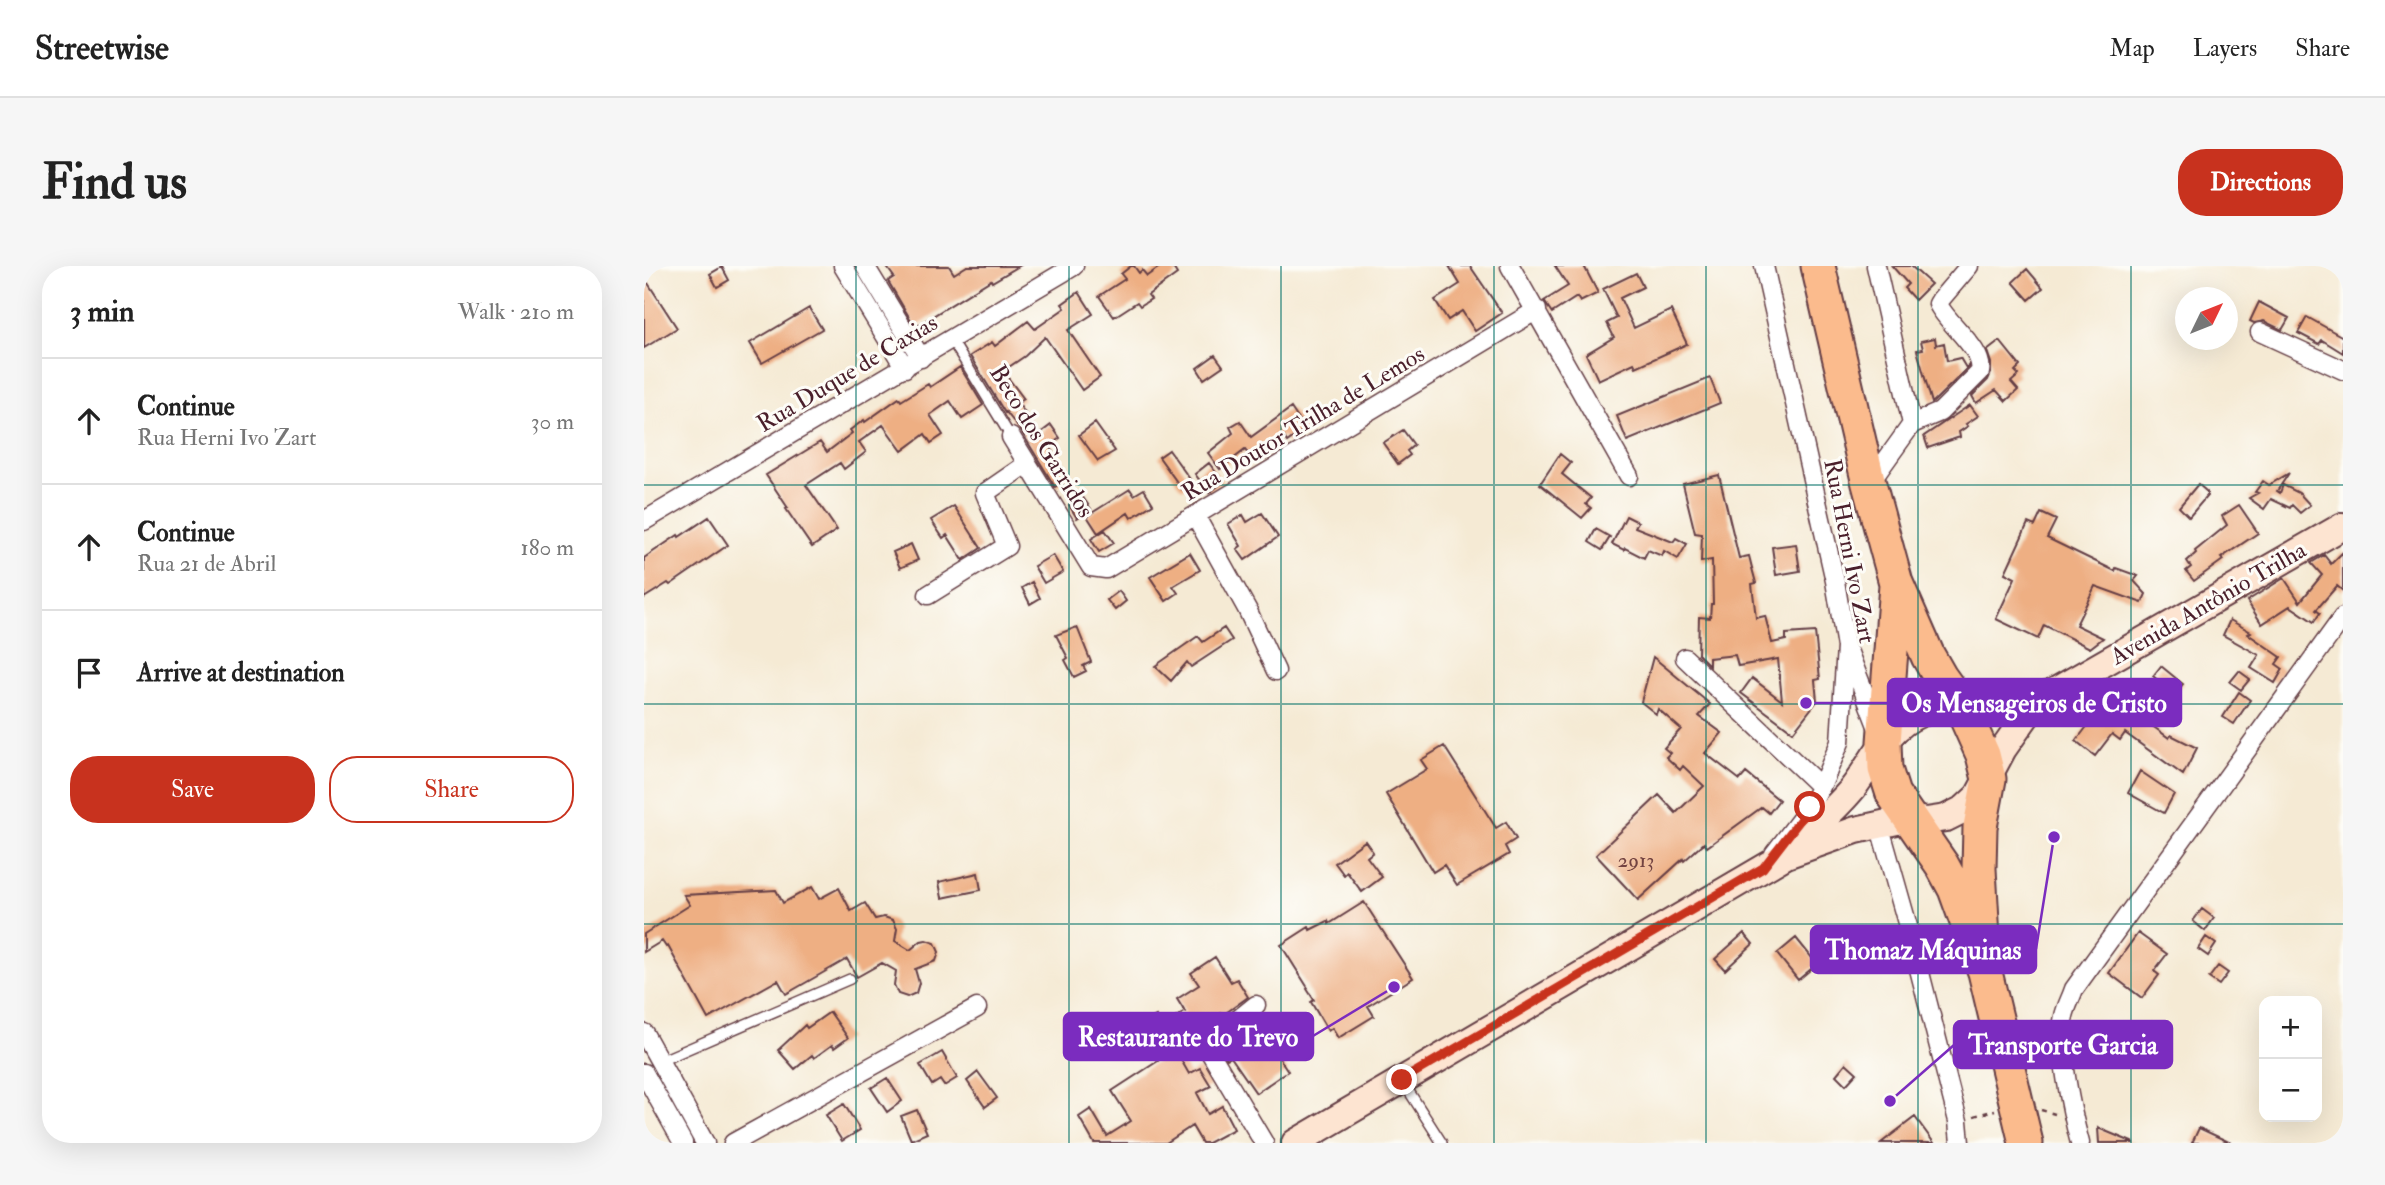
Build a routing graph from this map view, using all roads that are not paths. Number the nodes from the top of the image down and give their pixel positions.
1 (843, 266) edge
2 (865, 266) edge
3 (1074, 266) edge
4 (1510, 266) edge
5 (1764, 266) edge
6 (1818, 266) edge
7 (1876, 266) edge
8 (1969, 266) edge
9 (1537, 310) junction
10 (2260, 332) dead end
11 (951, 339) junction
12 (921, 358) junction
13 (905, 368) junction
14 (2343, 370) edge
15 (1912, 424) junction
16 (1011, 437) joint
17 (1027, 464) junction
18 (1629, 475) dead end
19 (1869, 484) junction
20 (1196, 517) junction
21 (644, 521) edge
22 (2343, 526) edge
23 (1091, 567) joint
24 (1896, 583) junction
25 (928, 594) dead end
26 (2343, 617) edge
27 (1846, 647) junction
28 (1685, 658) dead end
29 (1276, 671) dead end
30 (2036, 702) junction
31 (1961, 706) junction
32 (1884, 742) junction
33 (1989, 779) junction
34 (1821, 787) junction
35 (1895, 821) junction
36 (1786, 855) junction
37 (1763, 868) junction
38 (1985, 972) junction
39 (850, 979) dead end
40 (1256, 1005) dead end
41 (977, 1008) dead end
42 (644, 1033) edge
43 (660, 1061) junction
44 (644, 1073) edge
45 (1402, 1080) junction
46 (683, 1143) edge
47 (705, 1143) edge
48 (733, 1143) edge
49 (1264, 1143) edge
50 (1295, 1143) edge
51 (1441, 1143) edge
52 (1960, 1143) edge
53 (2026, 1143) edge
54 (2080, 1143) edge

1 - 13 street
2 - 12 street
3 - 11 street, Rua Duque de Caxias
4 - 9 street
5 - 27 street, Rua Herni Ivo Zart
6 - 19 highway
7 - 15 street
8 - 15 street
9 - 18 street
9 - 20 street, Rua Doutor Trilha de Lemos
10 - 14 street
11 - 12 street, Rua Duque de Caxias
11 - 16 lane, Beco dos Garridos
12 - 13 street, Rua Duque de Caxias
13 - 21 street, Rua Duque de Caxias
15 - 19 street
16 - 17 street, Beco dos Garridos
17 - 23 street, Beco dos Garridos
17 - 25 street
19 - 24 highway
20 - 23 street, Rua Doutor Trilha de Lemos
20 - 29 street
22 - 30 street, Avenida Antônio Trilha
24 - 31 highway
24 - 32 highway
26 - 54 street
27 - 32 street
27 - 34 street, Rua Herni Ivo Zart
28 - 34 street
30 - 31 street, Avenida Antônio Trilha
30 - 33 street, Avenida Antônio Trilha
31 - 32 street
31 - 33 highway
32 - 35 highway
32 - 36 street
33 - 35 street
33 - 38 highway
34 - 37 street, Rua Herni Ivo Zart
35 - 36 street
35 - 38 highway
35 - 52 street
36 - 37 street
37 - 45 street
38 - 53 highway
39 - 43 lane
40 - 49 street
41 - 48 street
42 - 43 street
43 - 47 street
44 - 46 street
45 - 50 street
45 - 51 lane

